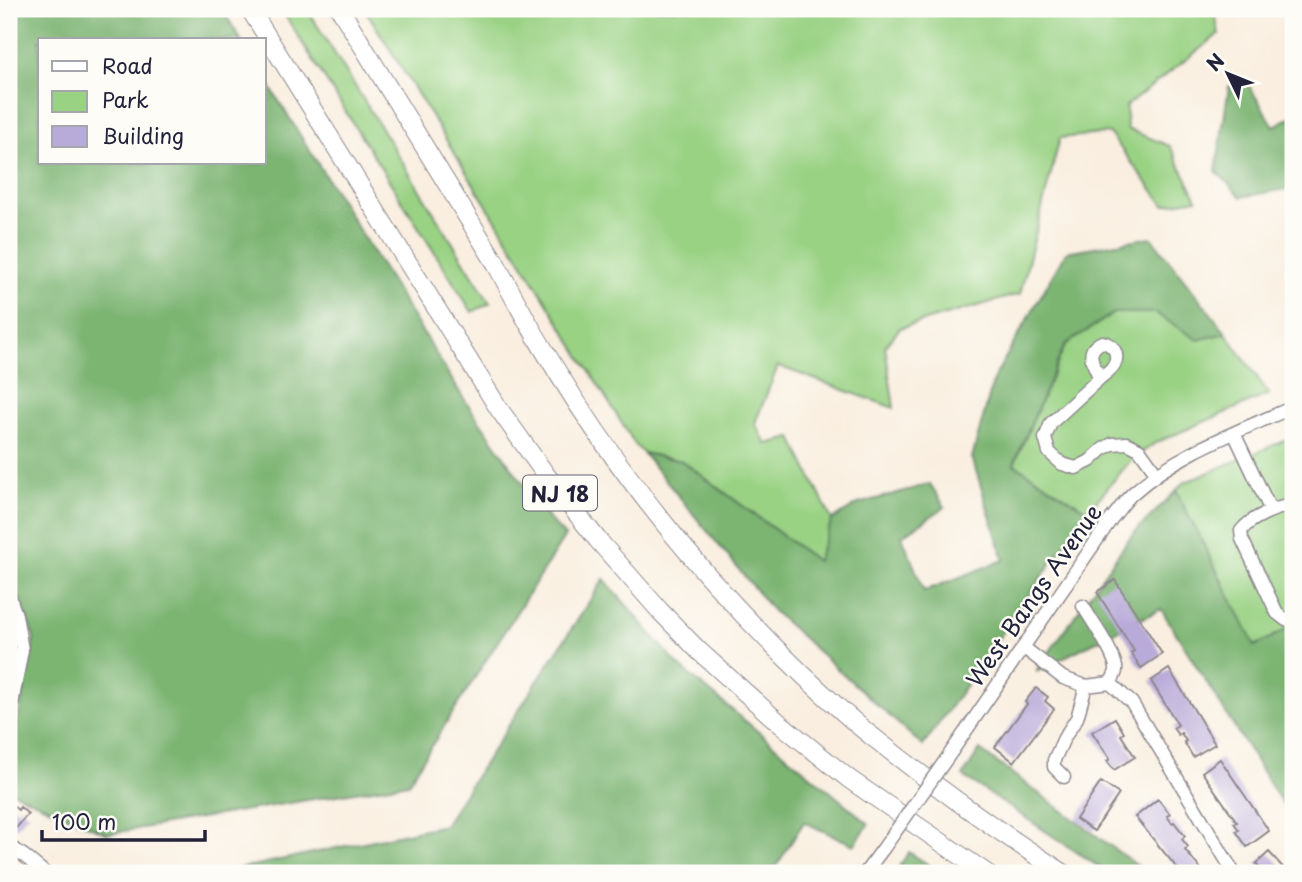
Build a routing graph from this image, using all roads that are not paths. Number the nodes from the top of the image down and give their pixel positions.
1 (250, 9) edge
2 (340, 9) edge
3 (1101, 378) dead end
4 (1293, 407) edge
5 (1234, 433) junction
6 (1157, 474) junction
7 (1293, 505) edge
8 (1271, 511) junction
9 (9, 595) edge
10 (1083, 606) dead end
11 (1293, 620) edge
12 (1023, 647) junction
13 (1110, 683) junction
14 (1086, 686) junction
15 (9, 720) edge
16 (1064, 777) dead end
17 (9, 846) edge
18 (45, 873) edge
19 (865, 873) edge
20 (986, 873) edge
21 (1063, 873) edge
22 (1234, 873) edge

1 - 20 highway, NJ 18
2 - 21 highway, NJ 18
3 - 6 street
4 - 5 street, West Bangs Avenue
5 - 6 street, West Bangs Avenue
5 - 8 street
6 - 12 street, West Bangs Avenue
7 - 8 street
8 - 11 street
9 - 15 street
10 - 13 street
12 - 14 street
12 - 19 street, West Bangs Avenue, bridge
13 - 14 street
13 - 22 street
14 - 16 street
17 - 18 street

